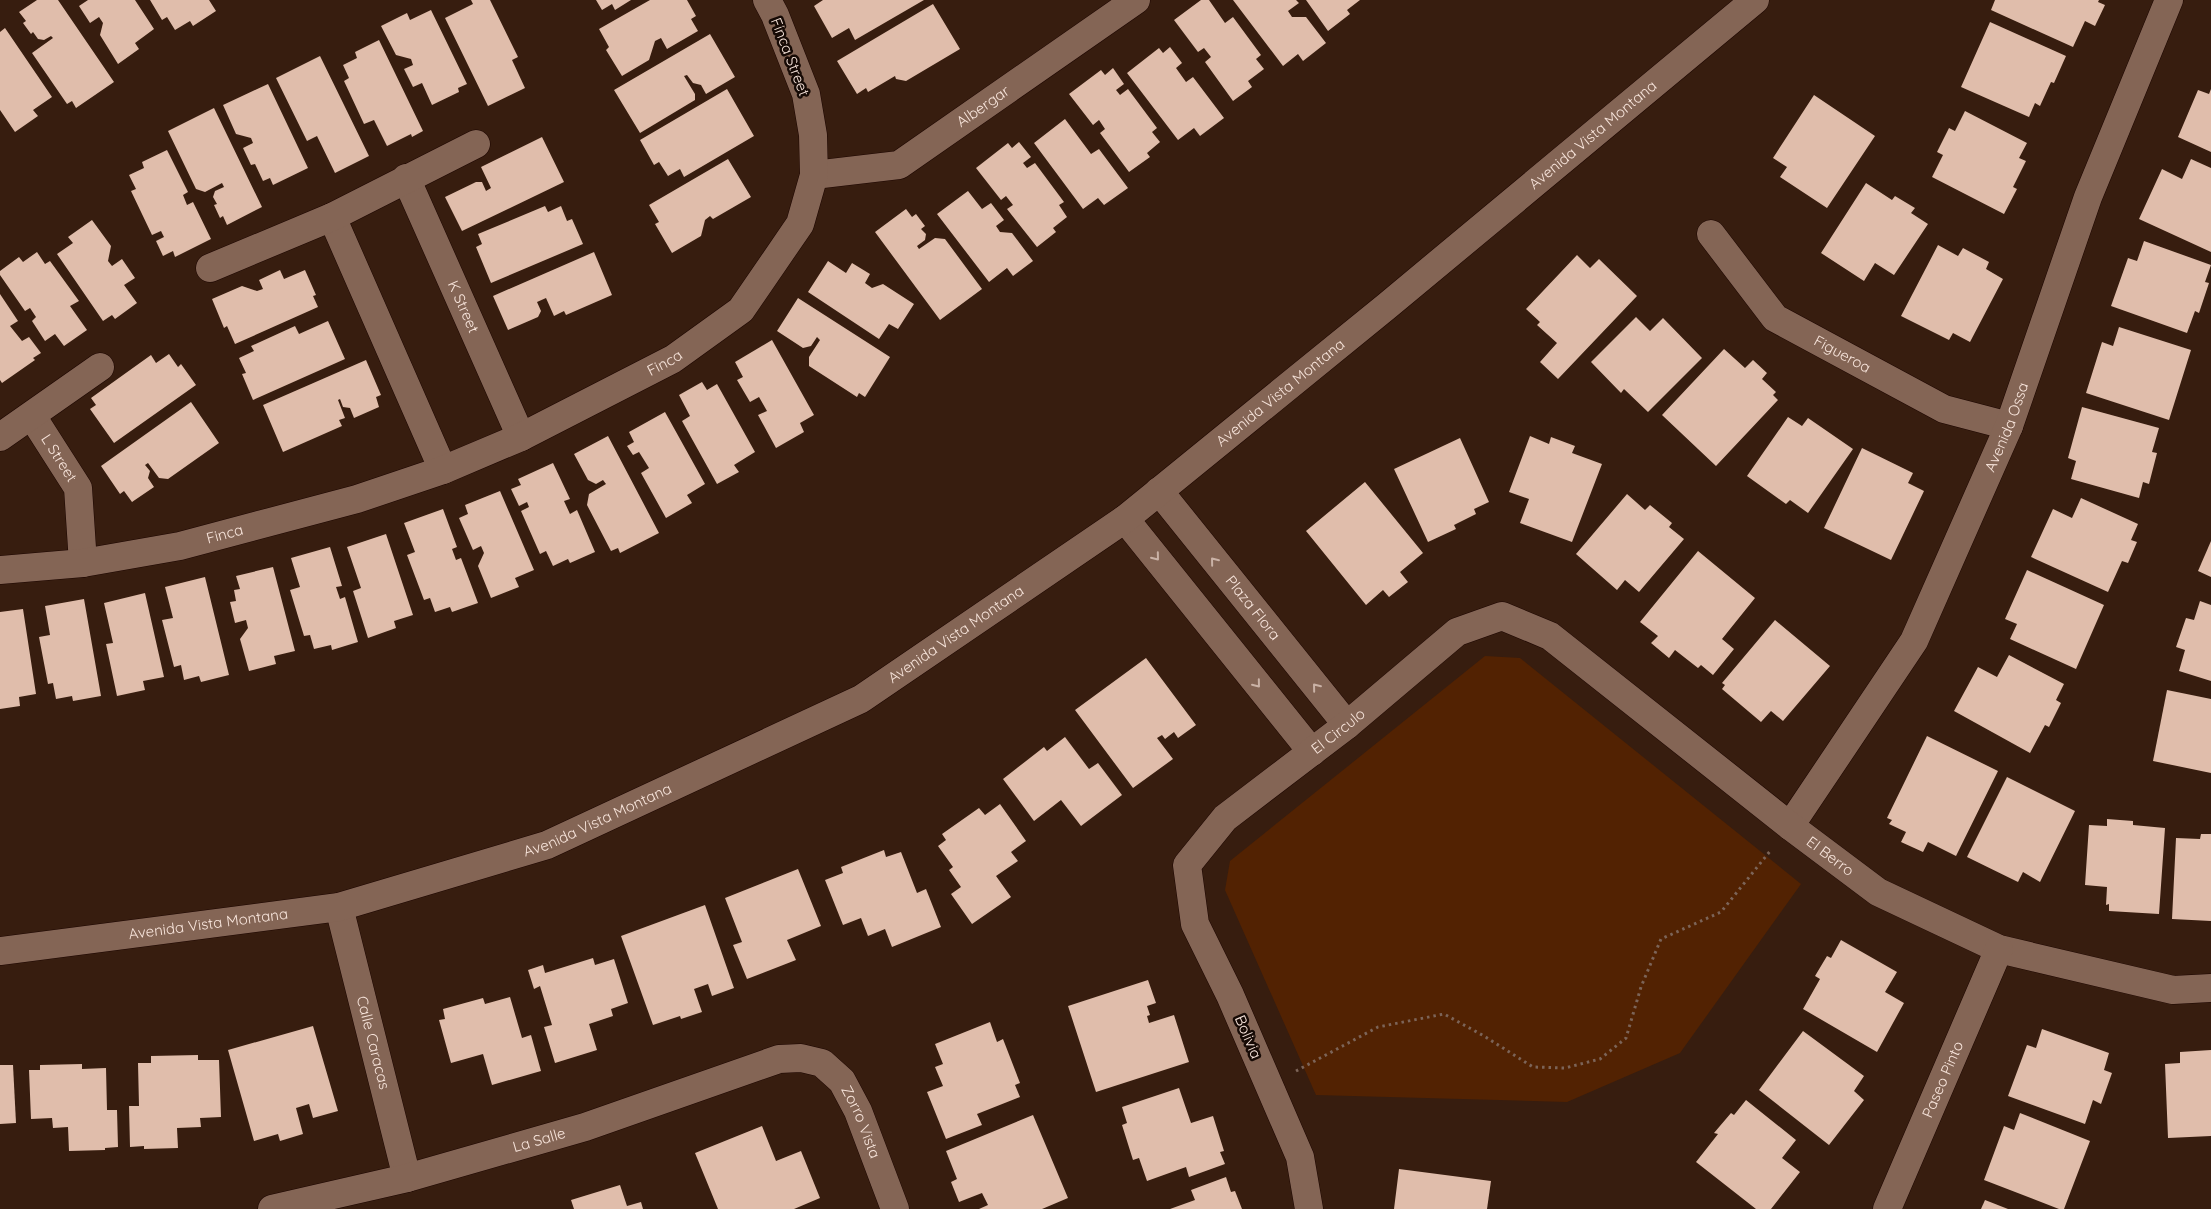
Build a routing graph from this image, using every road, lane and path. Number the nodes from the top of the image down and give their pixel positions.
1 (767, 0) edge
2 (1136, 0) edge
3 (1755, 0) edge
4 (2169, 0) edge
5 (476, 144) dead end
6 (814, 175) junction
7 (406, 178) junction
8 (332, 217) junction
9 (1711, 234) dead end
10 (210, 268) dead end
11 (100, 367) dead end
12 (32, 416) junction
13 (2009, 426) junction
14 (0, 437) edge
15 (521, 437) junction
16 (443, 470) junction
17 (1159, 491) junction
18 (1125, 518) junction
19 (83, 563) junction
20 (0, 570) edge
21 (1502, 616) joint
22 (1347, 725) junction
23 (1312, 752) junction
24 (1790, 826) junction
25 (1187, 865) joint
26 (339, 907) junction
27 (1999, 949) junction
28 (0, 951) edge
29 (2211, 988) edge
30 (801, 1058) joint
31 (1269, 1086) junction
32 (407, 1178) junction
33 (272, 1209) edge
34 (895, 1209) edge
35 (1309, 1209) edge
36 (1887, 1209) edge

1 - 6 street, Finca Street
2 - 6 street, Albergar
3 - 17 street, Avenida Vista Montana
4 - 13 street, Avenida Ossa
5 - 7 street
6 - 15 street, Finca
7 - 8 street
7 - 15 street, K Street
8 - 10 street
8 - 16 street
9 - 13 street, Figueroa
11 - 12 street
12 - 14 street
12 - 19 street, L Street
13 - 24 street, Avenida Ossa
15 - 16 street, Finca
16 - 19 street, Finca
17 - 18 street, Avenida Vista Montana
22 -> 17 street, Plaza Flora
18 -> 23 street
18 - 26 street, Avenida Vista Montana
19 - 20 street, Finca
21 - 22 street, El Circulo
21 - 24 street, El Berro
22 - 23 street, El Circulo
23 - 25 street, El Circulo
24 - 27 street, El Berro
24 - 31 path
25 - 31 street, Bolivia
26 - 28 street, Avenida Vista Montana
26 - 32 street, Calle Caracas
27 - 29 street, El Berro
27 - 36 street, Paseo Pinto
30 - 32 street, La Salle
30 - 34 street, Zorro Vista
31 - 35 street, Bolivia
32 - 33 street, La Salle

